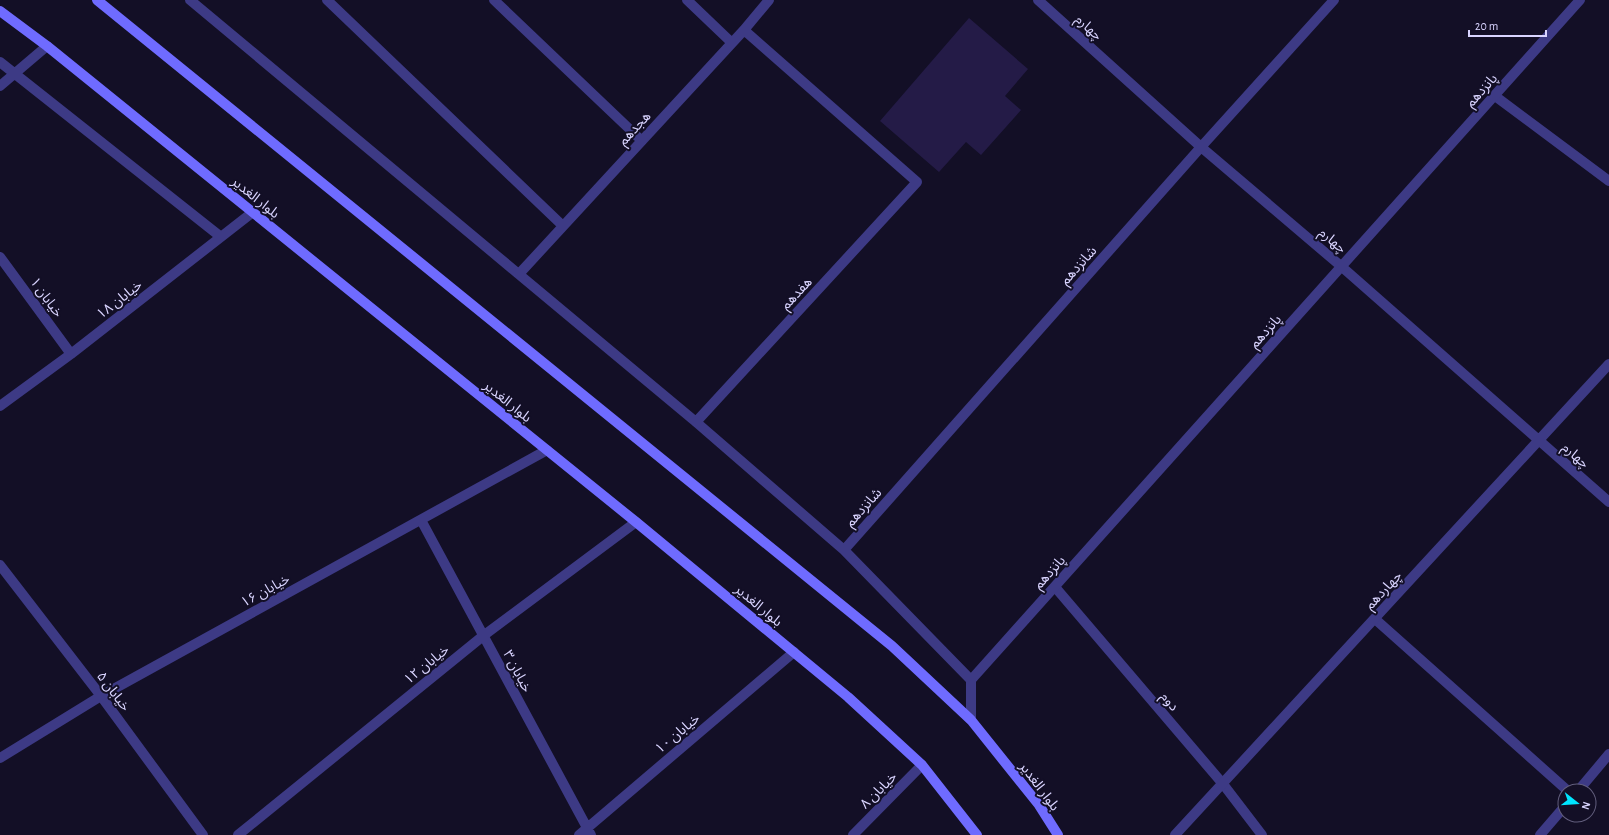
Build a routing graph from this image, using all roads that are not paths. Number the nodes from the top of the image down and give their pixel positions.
1 (97, 0) edge
2 (190, 0) edge
3 (327, 0) edge
4 (494, 0) edge
5 (687, 0) edge
6 (769, 0) edge
7 (1038, 0) edge
8 (1334, 0) edge
9 (1580, 0) edge
10 (0, 11) edge
11 (744, 30) junction
12 (731, 42) junction
13 (47, 46) junction
14 (0, 62) edge
15 (15, 74) junction
16 (0, 86) edge
17 (1495, 96) junction
18 (641, 140) junction
19 (1202, 147) junction
20 (1609, 181) edge
21 (253, 212) junction
22 (563, 226) junction
23 (221, 237) junction
24 (0, 257) edge
25 (1342, 266) junction
26 (519, 274) junction
27 (71, 354) junction
28 (1609, 364) edge
29 (0, 406) edge
30 (696, 422) junction
31 (1539, 441) junction
32 (546, 450) junction
33 (1609, 502) edge
34 (421, 520) junction
35 (636, 522) junction
36 (844, 550) junction
37 (0, 565) edge
38 (1055, 586) junction
39 (1375, 620) junction
40 (483, 636) junction
41 (794, 652) junction
42 (971, 680) junction
43 (101, 696) junction
44 (971, 720) junction
45 (1609, 754) edge
46 (0, 758) edge
47 (922, 766) junction
48 (1559, 783) edge
49 (1585, 783) edge
50 (1223, 784) junction
51 (1557, 815) edge
52 (589, 831) edge
53 (202, 835) edge
54 (238, 835) edge
55 (579, 835) edge
56 (853, 835) edge
57 (977, 835) edge
58 (1058, 835) edge
59 (1176, 835) edge
60 (1262, 835) edge
61 (1540, 835) edge

1 - 44 main road, بلوار الغدیر
2 - 26 street
3 - 22 street
4 - 18 street
5 - 12 street
6 - 11 street, هجدهم
7 - 19 street, چهارم
8 - 19 street, شانزدهم
9 - 17 street, پانزدهم
10 - 13 main road, بلوار الغدیر
11 - 12 street, هجدهم
11 - 30 street, هفدهم
12 - 18 street, هجدهم
13 - 15 street
13 - 21 main road, بلوار الغدیر
14 - 15 street
15 - 16 street
15 - 23 street
17 - 20 street
17 - 25 street, پانزدهم
18 - 22 street, هجدهم
19 - 25 street, چهارم
19 - 36 street, شانزدهم
21 - 23 street, خیابان ۱۸
21 - 32 main road, بلوار الغدیر
22 - 26 street, هجدهم
23 - 27 street, خیابان ۱۸
24 - 27 street, خیابان ۱
25 - 31 street, چهارم
25 - 38 street, پانزدهم
26 - 30 street
27 - 29 street, خیابان ۱۸
28 - 31 street, چهاردهم
30 - 36 street
31 - 33 street, چهارم
31 - 39 street, چهاردهم
32 - 34 street, خیابان ۱۶
32 - 35 main road, بلوار الغدیر
34 - 40 street, خیابان ۳
34 - 43 street, خیابان ۱۶
35 - 40 street, خیابان ۱۲
35 - 41 main road, بلوار الغدیر
36 - 42 street
37 - 43 street, خیابان ۵
38 - 42 street, پانزدهم
38 - 50 street, دوم
39 - 48 street
39 - 50 street, چهاردهم
40 - 52 street, خیابان ۳
40 - 54 street, خیابان ۱۲
41 - 47 main road, بلوار الغدیر
41 - 52 street, خیابان ۱۰
42 - 44 street
43 - 46 street, خیابان ۱۶
43 - 53 street, خیابان ۵
44 - 58 main road, بلوار الغدیر
45 - 49 street
47 - 56 street, خیابان ۸
47 - 57 main road, بلوار الغدیر
50 - 59 street, چهاردهم
50 - 60 street, دوم
51 - 61 street
52 - 55 street, خیابان ۱۰

